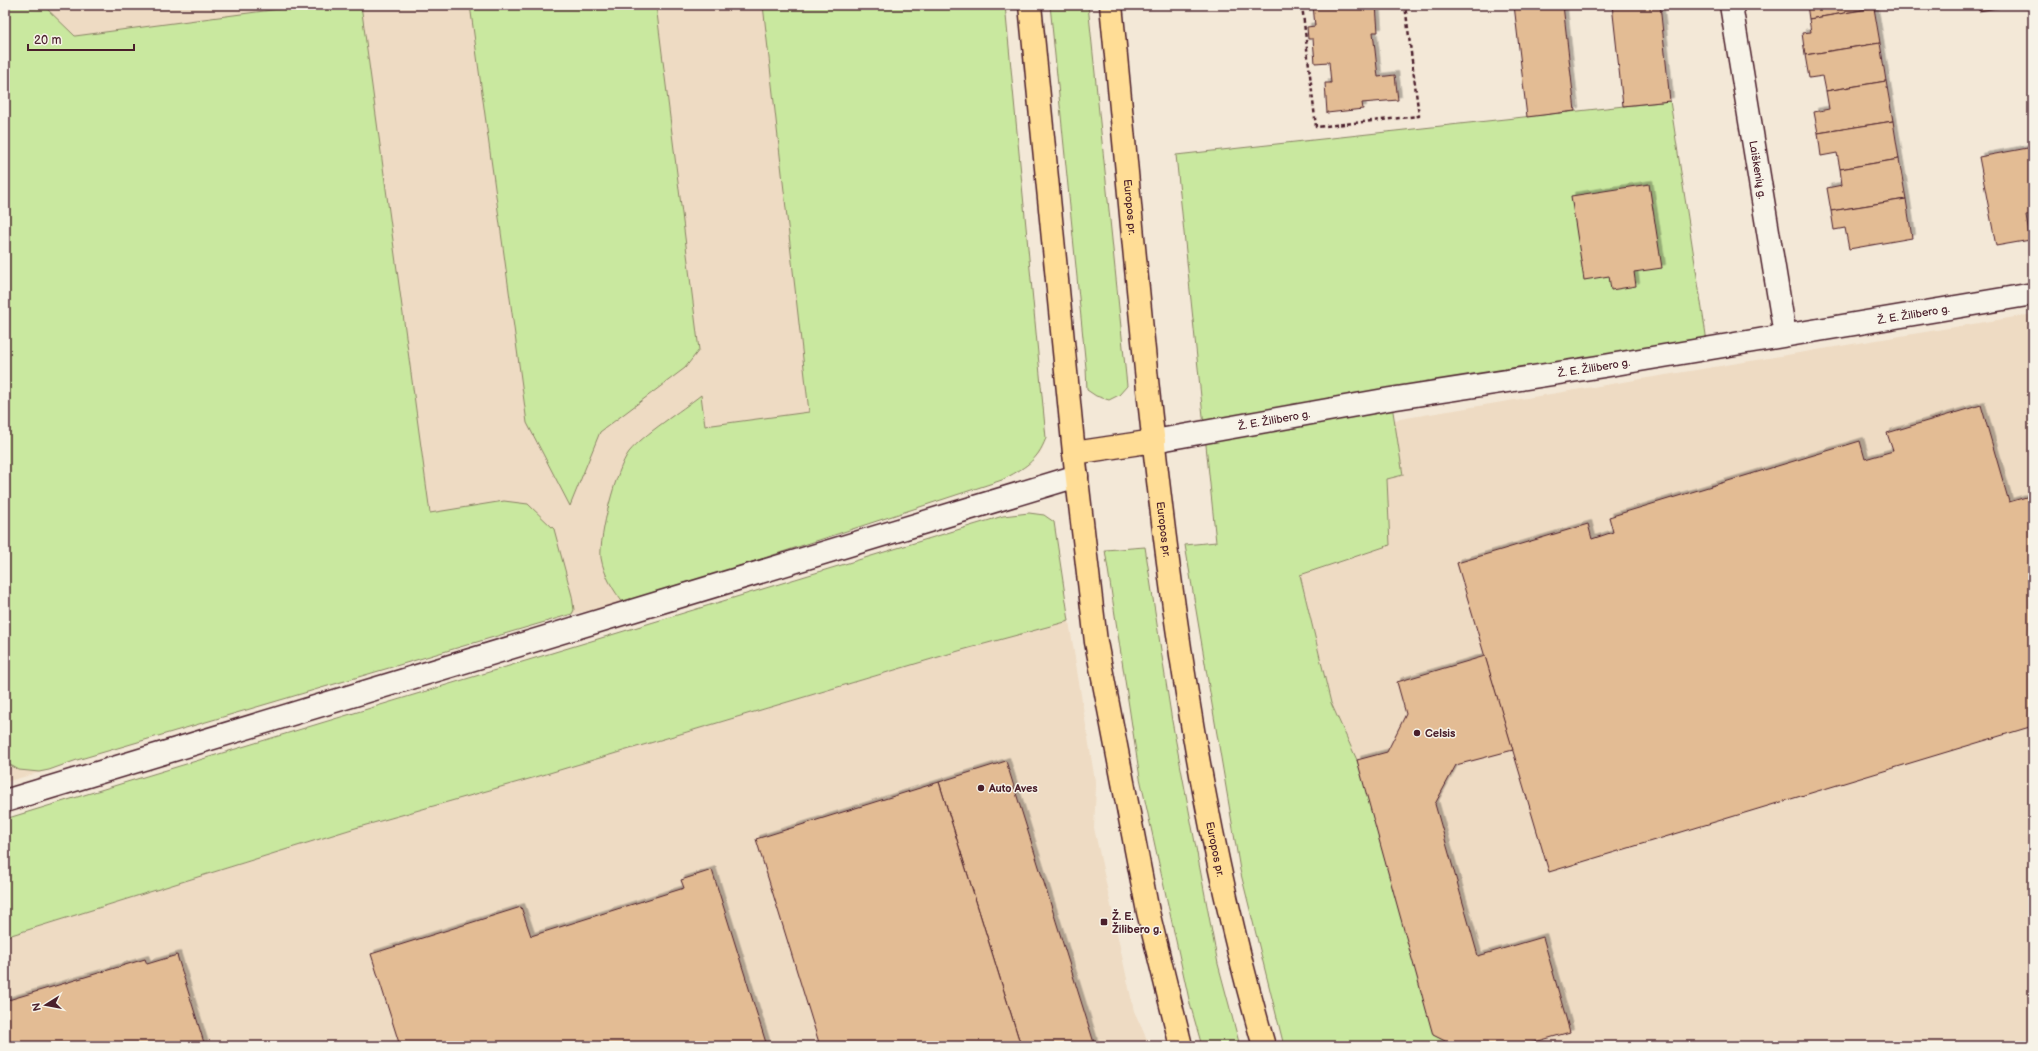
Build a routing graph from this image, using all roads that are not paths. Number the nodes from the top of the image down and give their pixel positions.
1 (1030, 5) edge
2 (1111, 5) edge
3 (1731, 5) edge
4 (2033, 294) edge
5 (1785, 335) junction
6 (1154, 441) junction
7 (1074, 453) junction
8 (1077, 476) junction
9 (5, 800) edge
10 (1180, 1046) edge
11 (1264, 1046) edge

1 - 7 main road
2 - 6 main road, Europos pr.
3 - 5 street, Laiškenių g.
4 - 5 street, Ž. E. Žilibero g.
5 - 6 street, Ž. E. Žilibero g.
6 - 7 main road
6 - 11 main road, Europos pr.
7 - 8 main road
8 - 9 street
8 - 10 main road

